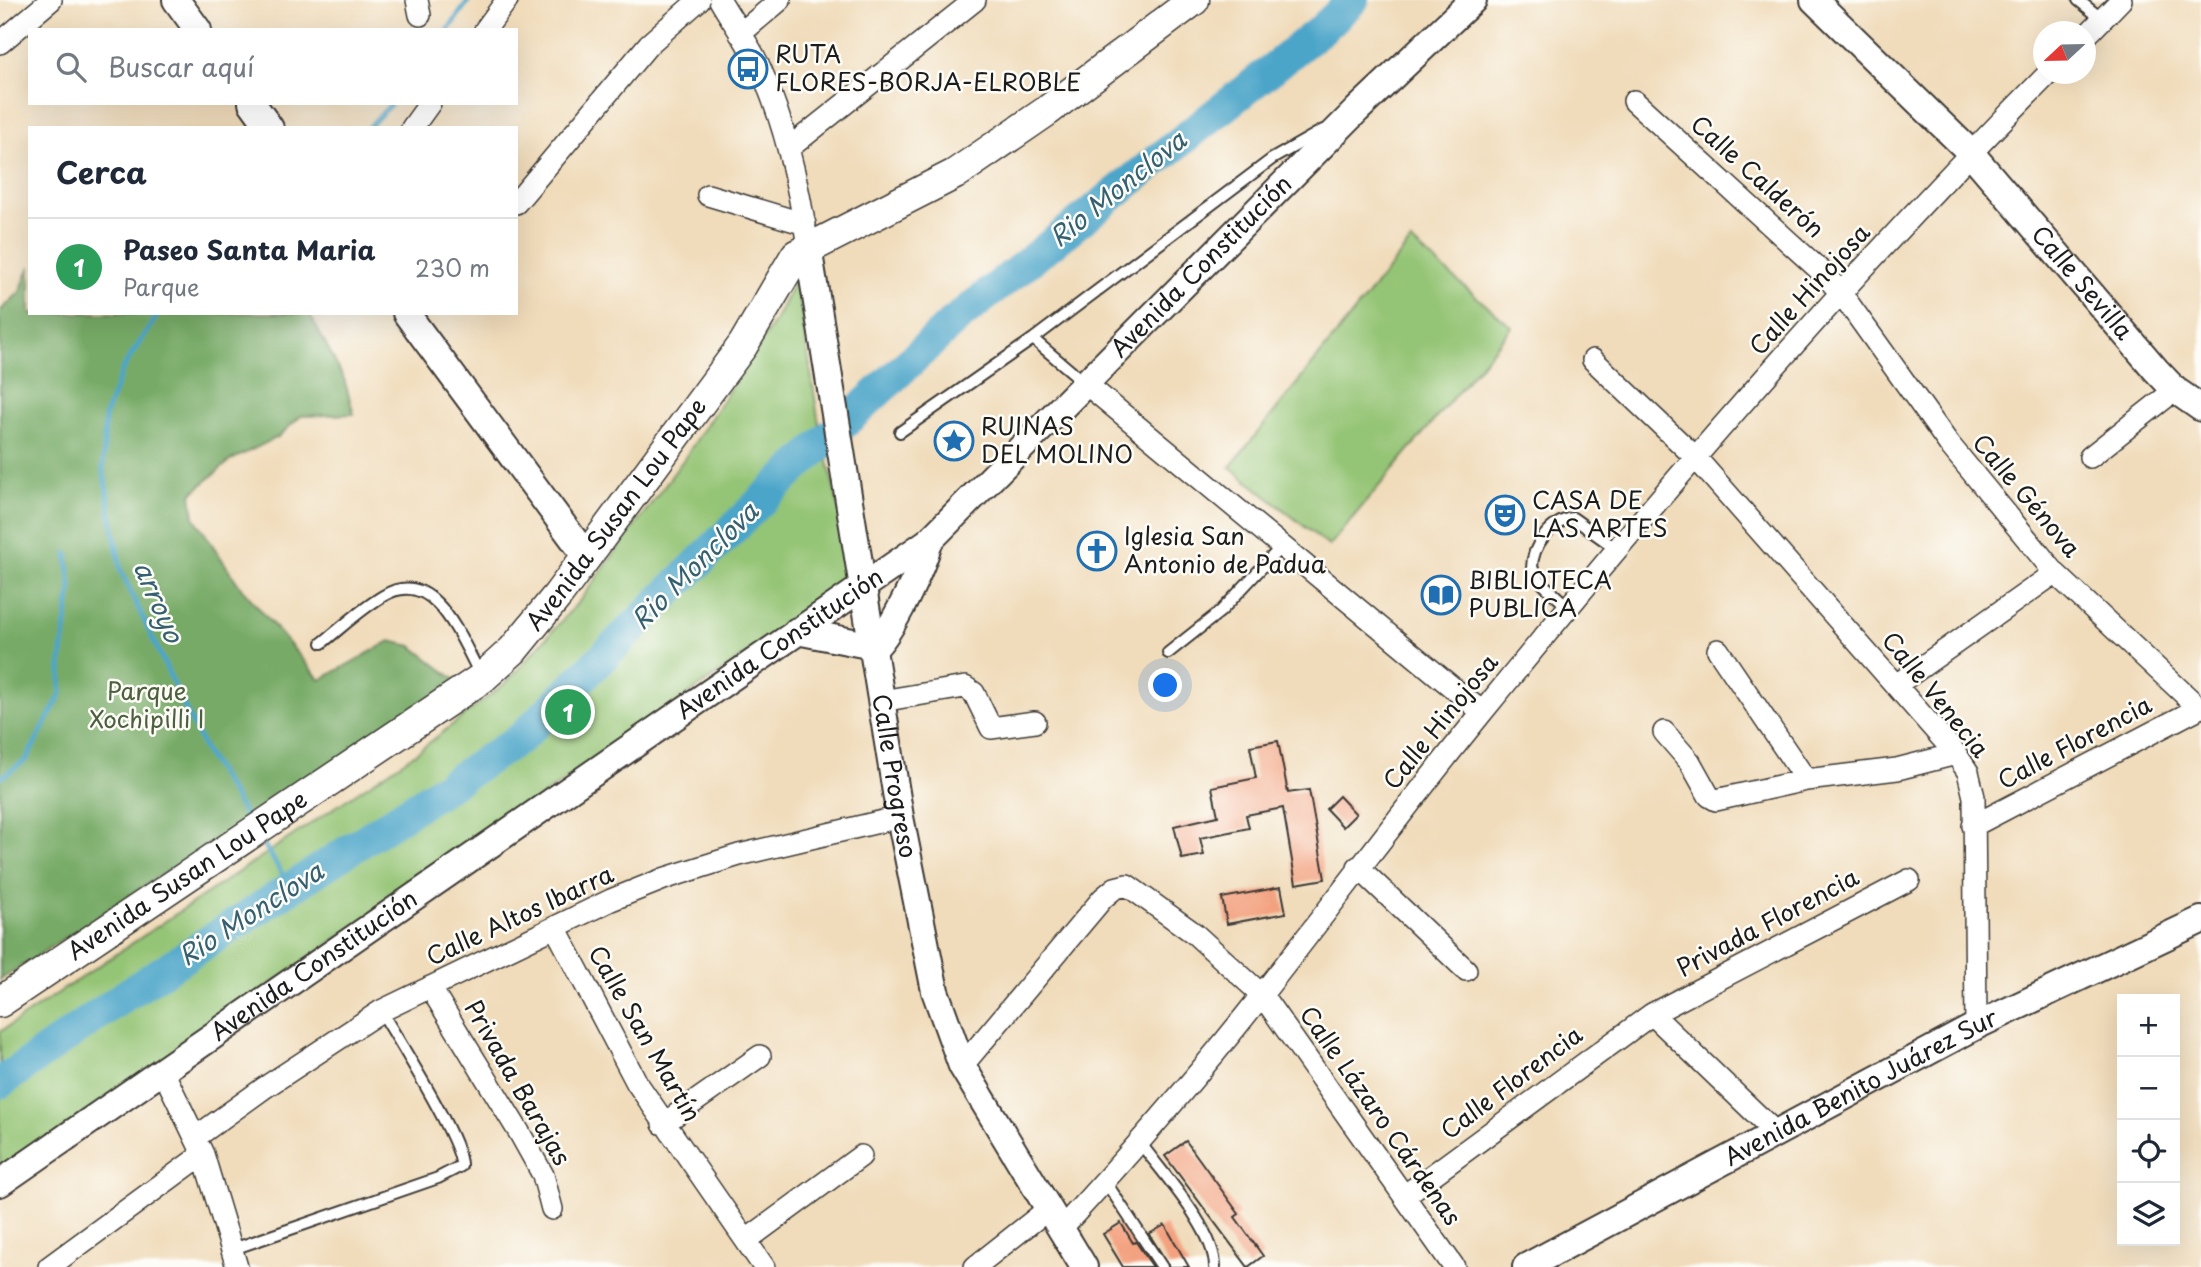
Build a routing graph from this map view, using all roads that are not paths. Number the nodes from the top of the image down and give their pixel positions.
1 (51, 0) edge
2 (176, 0) edge
3 (507, 0) edge
4 (699, 0) edge
5 (720, 0) edge
6 (780, 0) edge
7 (975, 0) edge
8 (1194, 0) edge
9 (1473, 0) edge
10 (1814, 0) edge
11 (2078, 0) edge
12 (2121, 0) edge
13 (2102, 19) junction
14 (2096, 25) edge
15 (197, 28) edge
16 (486, 28) edge
17 (740, 34) junction
18 (0, 43) edge
19 (2038, 84) edge
20 (1634, 101) dead end
21 (253, 105) edge
22 (429, 105) edge
23 (1357, 110) junction
24 (269, 126) edge
25 (413, 126) edge
26 (789, 148) junction
27 (1970, 152) junction
28 (708, 195) dead end
29 (518, 201) edge
30 (809, 248) junction
31 (1841, 293) junction
32 (415, 317) edge
33 (1033, 339) junction
34 (1593, 360) dead end
35 (1085, 383) junction
36 (2175, 390) junction
37 (2201, 408) edge
38 (900, 432) dead end
39 (1695, 457) junction
40 (2090, 457) dead end
41 (929, 541) junction
42 (1281, 547) junction
43 (1618, 550) junction
44 (586, 556) junction
45 (2055, 573) junction
46 (865, 584) junction
47 (1569, 608) junction
48 (797, 631) junction
49 (322, 643) dead end
50 (874, 647) junction
51 (1718, 650) dead end
52 (1168, 653) dead end
53 (482, 678) junction
54 (1896, 685) junction
55 (881, 701) junction
56 (2200, 707) edge
57 (1482, 712) junction
58 (1035, 722) dead end
59 (1664, 732) dead end
60 (1956, 754) junction
61 (1806, 780) junction
62 (900, 817) junction
63 (1973, 826) junction
64 (1358, 867) junction
65 (1909, 880) dead end
66 (2201, 920) edge
67 (555, 927) junction
68 (1466, 970) dead end
69 (430, 987) junction
70 (1262, 995) junction
71 (0, 1002) edge
72 (381, 1011) junction
73 (1652, 1014) junction
74 (1976, 1026) junction
75 (760, 1056) dead end
76 (962, 1066) junction
77 (162, 1069) junction
78 (663, 1124) junction
79 (1776, 1133) junction
80 (1139, 1141) junction
81 (200, 1145) junction
82 (861, 1156) dead end
83 (1105, 1181) junction
84 (0, 1183) edge
85 (1404, 1196) junction
86 (552, 1209) dead end
87 (1053, 1220) junction
88 (748, 1239) junction
89 (235, 1258) edge
90 (49, 1267) edge
91 (764, 1267) edge
92 (975, 1267) edge
93 (1084, 1267) edge
94 (1162, 1267) edge
95 (1215, 1267) edge
96 (1454, 1267) edge
97 (1526, 1267) edge

1 - 18 street
2 - 15 street
3 - 16 street
4 - 29 street
5 - 17 street
6 - 17 street
7 - 26 street
8 - 30 main road, Avenida Susan Lou Pape
9 - 23 street, Avenida Constitución
10 - 27 street, Calle Sevilla
11 - 13 lane
12 - 13 street
13 - 14 street
17 - 26 street
19 - 27 street, Calle Hinojosa
20 - 31 street, Calle Calderón
21 - 24 street
22 - 25 street
23 - 33 lane
23 - 35 street, Avenida Constitución
26 - 30 street
27 - 31 street, Calle Hinojosa
27 - 36 street, Calle Sevilla
28 - 30 street
30 - 44 main road, Avenida Susan Lou Pape
30 - 46 street, Calle Progreso
31 - 39 street, Calle Hinojosa
31 - 45 street, Calle Génova
32 - 44 street
33 - 35 lane
33 - 38 lane
34 - 39 street, Calle Venecia
35 - 41 street, Avenida Constitución
35 - 42 street
36 - 37 street, Calle Sevilla
36 - 40 street
39 - 43 street, Calle Hinojosa
39 - 54 street, Calle Venecia
41 - 46 street, Avenida Constitución
41 - 50 street
42 - 52 lane
42 - 57 street
43 - 47 street, Calle Hinojosa
43 - 47 lane
44 - 53 main road, Avenida Susan Lou Pape
45 - 54 street
45 - 56 street, Calle Génova
46 - 48 street, Avenida Constitución
46 - 50 street, Calle Progreso
47 - 57 street, Calle Hinojosa
48 - 50 street
48 - 77 street, Avenida Constitución
49 - 53 lane
50 - 55 street, Calle Progreso
51 - 61 street
53 - 71 main road, Avenida Susan Lou Pape
54 - 60 street, Calle Venecia
55 - 58 street
55 - 62 street, Calle Progreso
56 - 63 street, Calle Florencia
57 - 64 street, Calle Hinojosa
59 - 61 street
60 - 61 street
60 - 63 street, Calle Venecia
62 - 67 street, Calle Altos Ibarra
62 - 76 street, Calle Progreso
63 - 74 street, Calle Venecia
64 - 68 street
64 - 70 street, Calle Hinojosa
65 - 73 street, Privada Florencia
66 - 74 street, Avenida Benito Juárez Sur
67 - 69 street, Calle Altos Ibarra
67 - 78 street, Calle San Martín
69 - 72 street, Calle Altos Ibarra
69 - 86 street, Privada Barajas
70 - 76 street, Calle Lázaro Cárdenas
70 - 80 street, Calle Hinojosa
70 - 85 street, Calle Lázaro Cárdenas
72 - 81 street, Calle Altos Ibarra
72 - 89 lane
73 - 79 street
73 - 85 street, Calle Florencia
74 - 79 street, Avenida Benito Juárez Sur
75 - 78 street
76 - 87 street, Calle Progreso
77 - 81 street
77 - 84 street, Avenida Constitución
78 - 88 street, Calle San Martín
79 - 97 street, Avenida Benito Juárez Sur
80 - 83 street, Calle Hinojosa
80 - 95 lane
81 - 89 street
81 - 90 street, Calle Altos Ibarra
82 - 88 street
83 - 87 street, Calle Hinojosa
83 - 94 lane
85 - 96 street, Calle Lázaro Cárdenas
87 - 92 street, Calle Hinojosa
87 - 93 street, Calle Progreso
88 - 91 street, Calle San Martín

